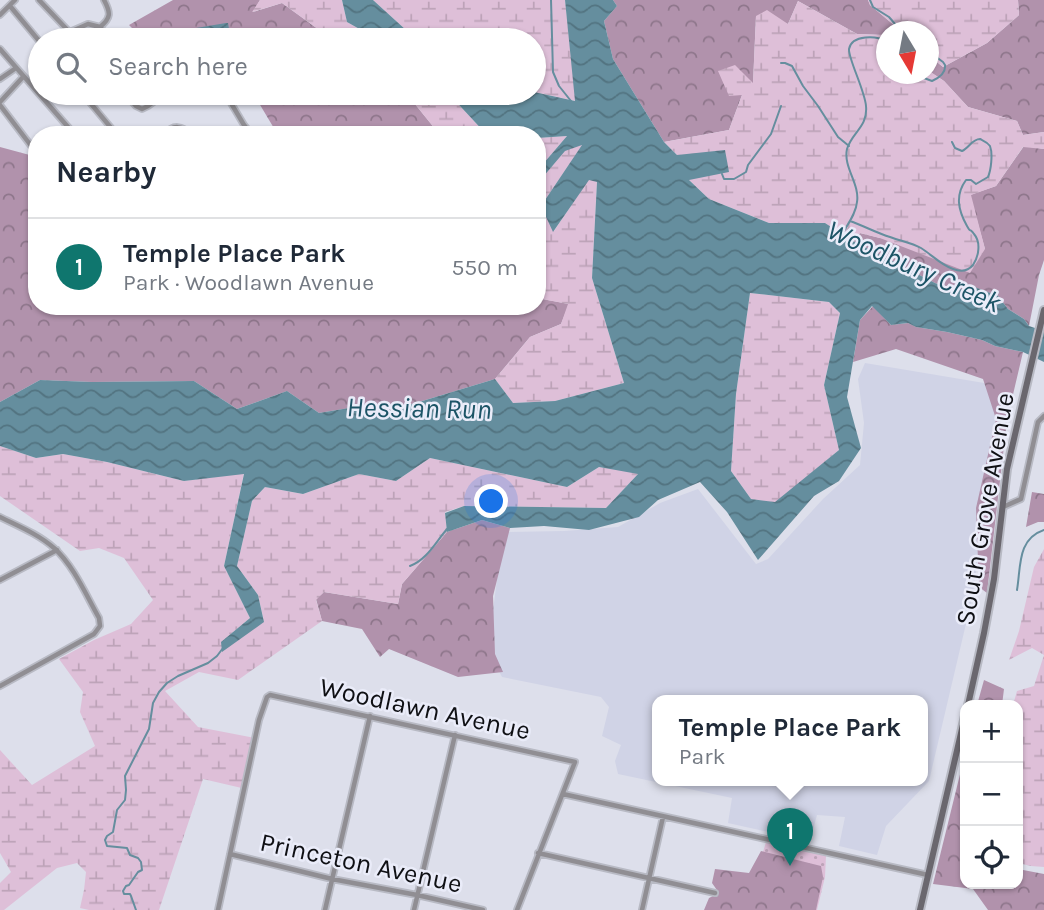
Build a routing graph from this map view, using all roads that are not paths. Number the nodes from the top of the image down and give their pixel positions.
1 (15, 0) edge
2 (39, 0) edge
3 (104, 0) edge
4 (10, 6) junction
5 (0, 15) edge
6 (100, 27) joint
7 (28, 28) edge
8 (66, 28) edge
9 (79, 28) edge
10 (0, 49) edge
11 (16, 68) junction
12 (23, 77) junction
13 (0, 79) edge
14 (28, 81) edge
15 (0, 103) edge
16 (51, 105) edge
17 (92, 105) edge
18 (232, 105) edge
19 (68, 126) edge
20 (110, 126) edge
21 (245, 126) edge
22 (28, 142) edge
23 (1044, 310) edge
24 (1044, 416) edge
25 (1002, 508) junction
26 (0, 517) edge
27 (57, 550) junction
28 (0, 580) edge
29 (0, 686) edge
30 (969, 700) edge
31 (370, 716) junction
32 (455, 734) junction
33 (960, 737) edge
34 (563, 794) junction
35 (663, 817) junction
36 (538, 853) junction
37 (230, 854) junction
38 (928, 875) junction
39 (332, 879) junction
40 (648, 879) junction
41 (715, 893) dead end
42 (417, 895) junction
43 (218, 910) edge
44 (325, 910) edge
45 (414, 910) edge
46 (483, 910) edge
47 (517, 910) edge
48 (642, 910) edge
49 (920, 910) edge

1 - 4 street
2 - 8 street
3 - 6 street
4 - 5 street
4 - 7 street
6 - 9 street
10 - 11 street
11 - 12 street
11 - 13 street
12 - 14 street
12 - 15 street
15 - 22 street
16 - 19 street
17 - 20 street
18 - 21 street
23 - 25 main road, South Grove Avenue
24 - 25 street
25 - 30 main road, South Grove Avenue
26 - 27 street
27 - 28 street
27 - 29 street
31 - 32 street, Woodlawn Avenue
31 - 37 street, Woodlawn Avenue
31 - 39 street
32 - 34 street, Woodlawn Avenue
32 - 42 street
33 - 38 main road
34 - 35 street
34 - 36 street
35 - 38 street
35 - 40 street
36 - 40 street
36 - 47 street
37 - 39 street, Princeton Avenue
37 - 43 street
38 - 49 main road
39 - 42 street, Princeton Avenue
39 - 44 street
40 - 41 street
40 - 48 street
42 - 45 street
42 - 46 street, Princeton Avenue

